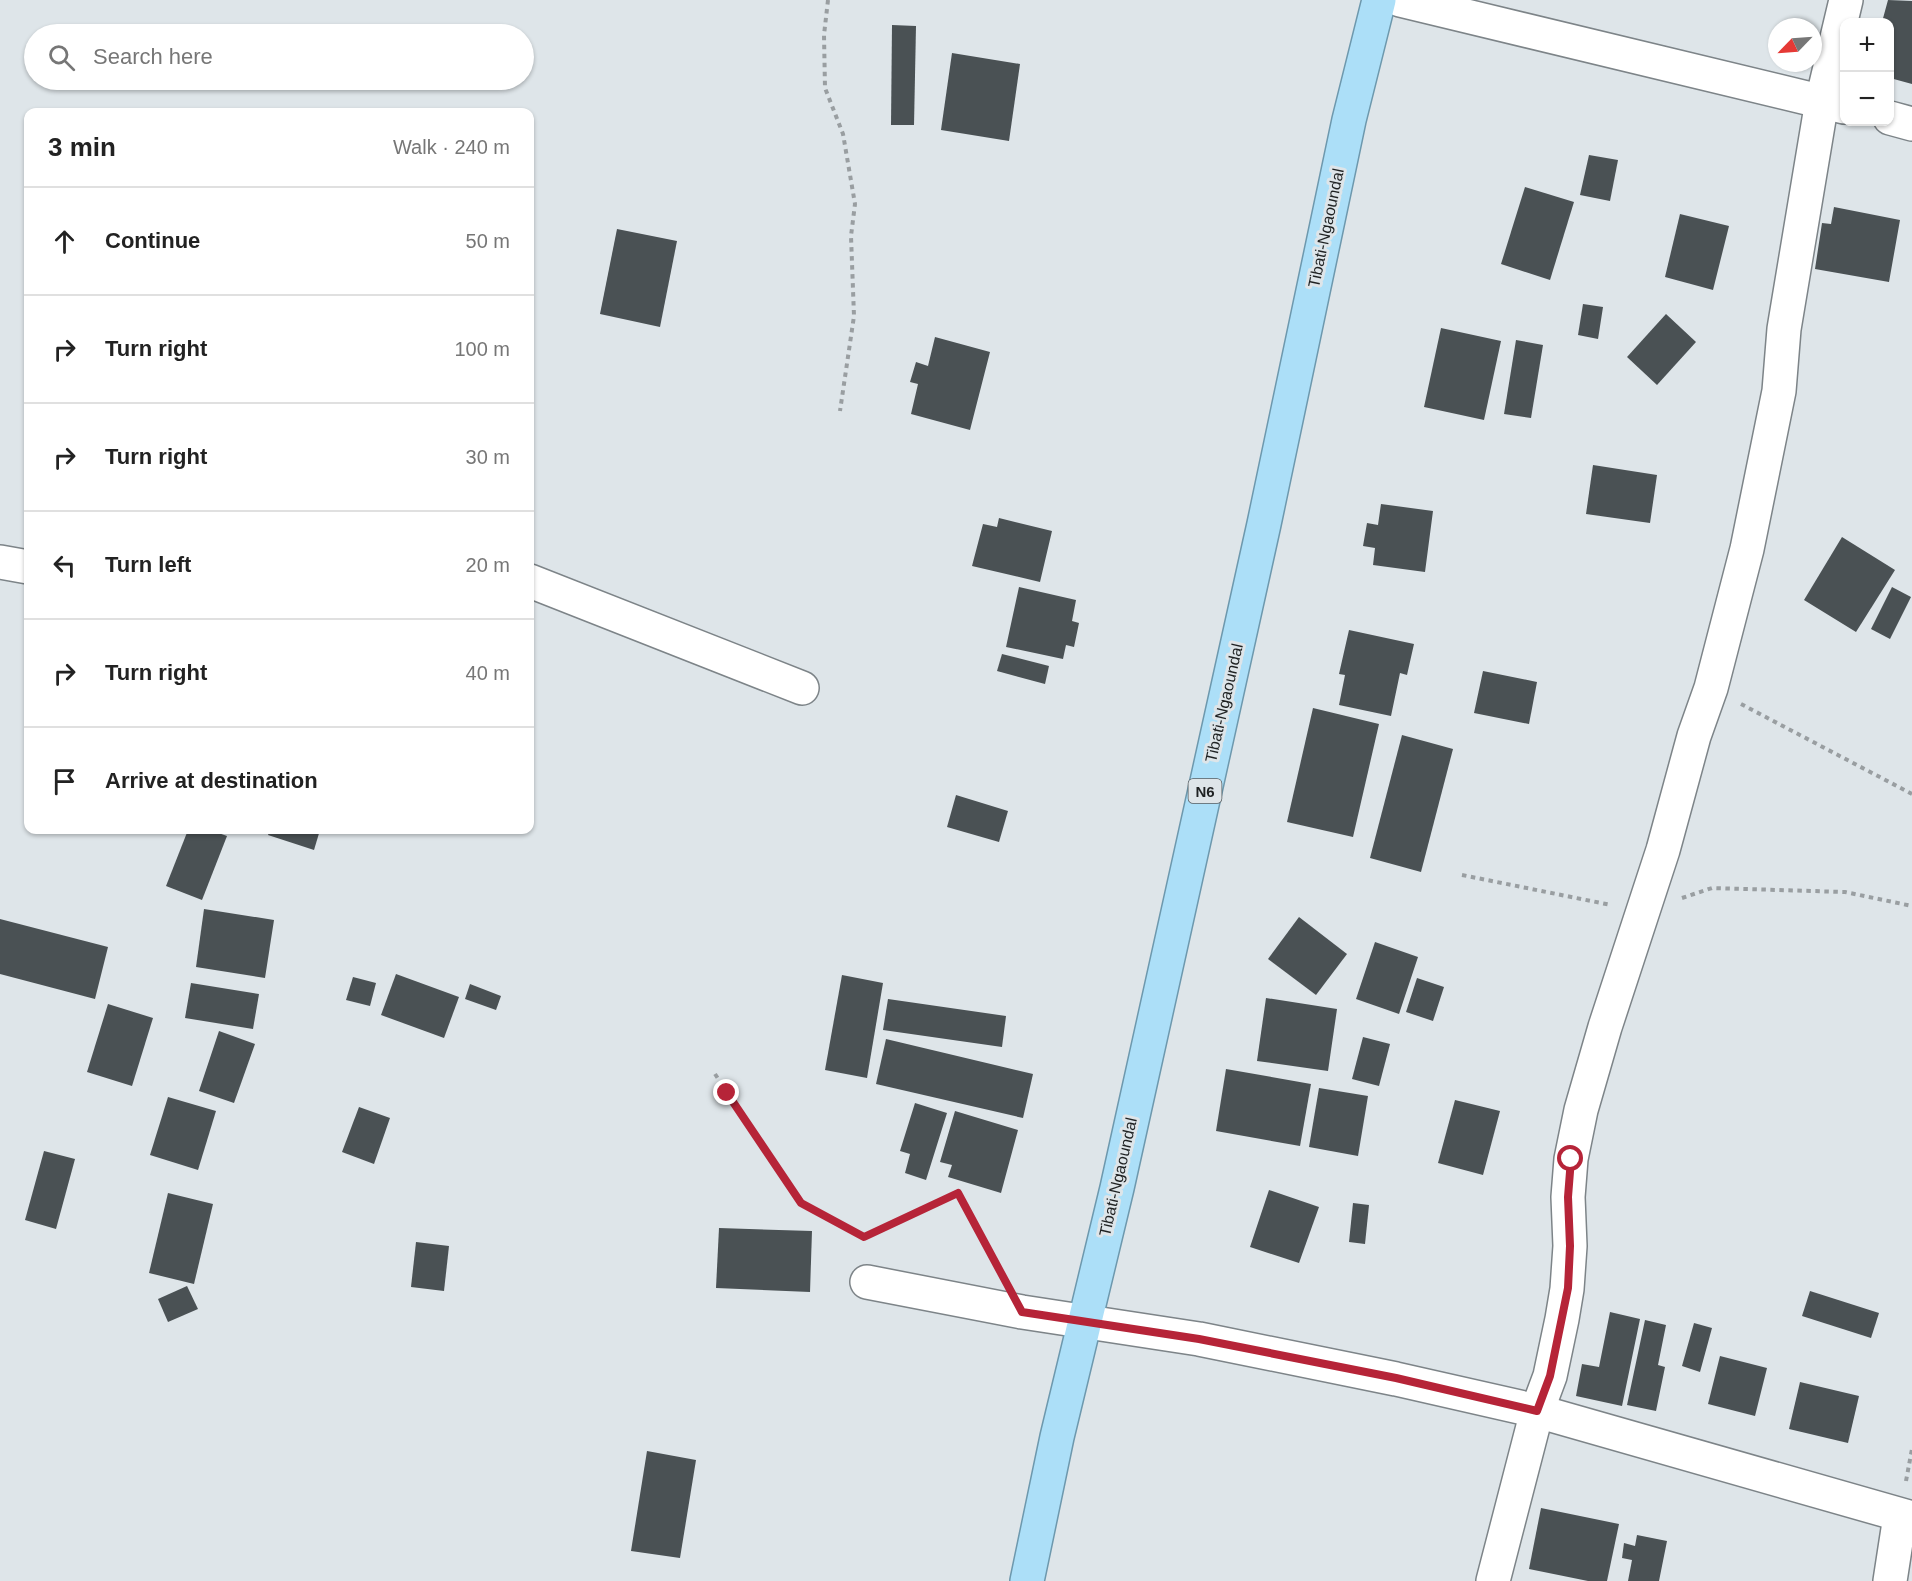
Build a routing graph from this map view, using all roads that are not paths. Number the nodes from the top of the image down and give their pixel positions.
1 (1379, 0) edge
2 (1400, 0) edge
3 (1846, 0) edge
4 (1833, 104) edge
5 (1894, 119) edge
6 (1912, 124) edge
7 (0, 562) edge
8 (24, 566) edge
9 (534, 583) edge
10 (802, 688) dead end
11 (867, 1282) dead end
12 (1084, 1322) junction
13 (1537, 1411) junction
14 (1906, 1517) edge
15 (1027, 1581) edge
16 (1493, 1581) edge
17 (1890, 1581) edge

1 - 12 highway, Tibati-Ngaoundal / N6
2 - 4 street
3 - 4 street
4 - 13 street
5 - 6 street
7 - 8 street
9 - 10 street
11 - 12 street
12 - 13 street
12 - 15 highway, Tibati-Ngaoundal / N6
13 - 14 street
13 - 16 street
14 - 17 street

